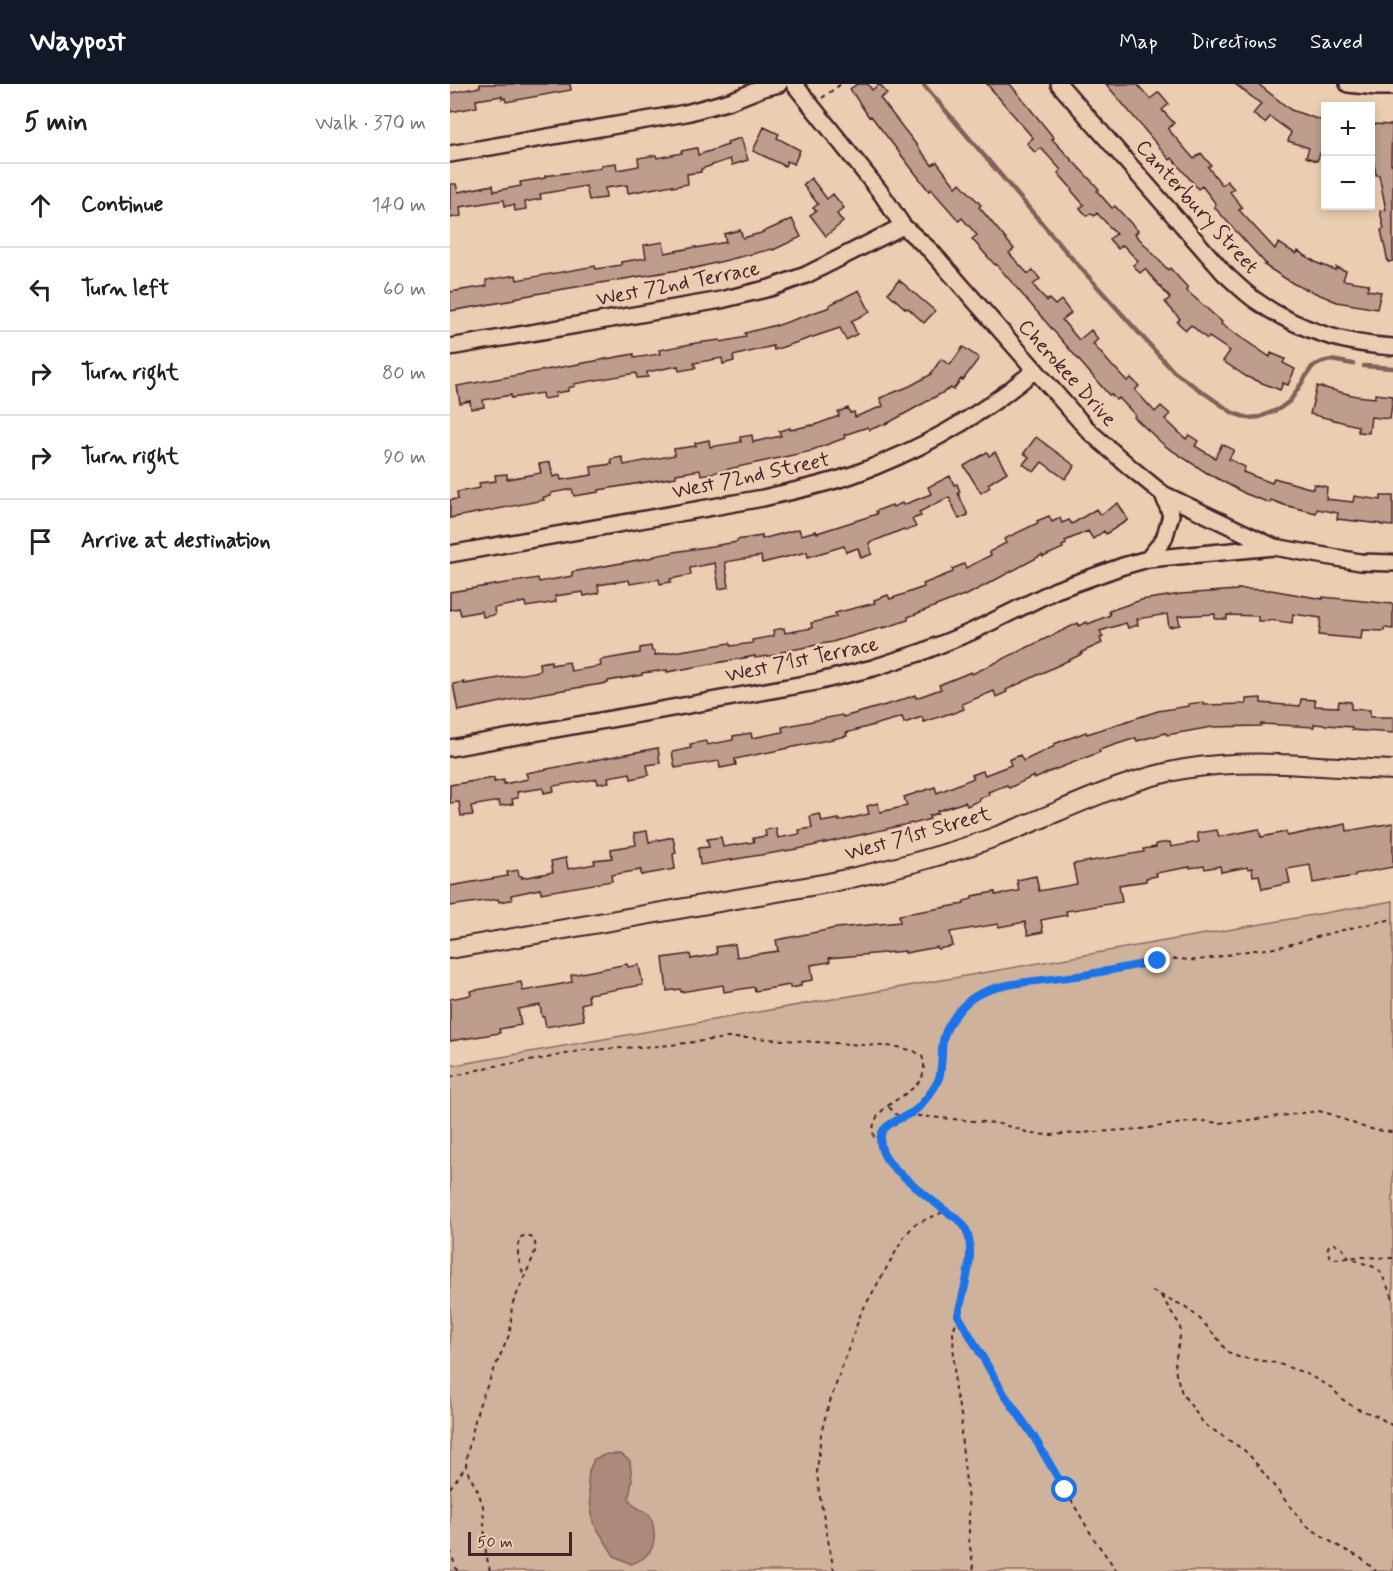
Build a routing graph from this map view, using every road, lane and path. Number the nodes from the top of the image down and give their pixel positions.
1 (779, 84) edge
2 (794, 84) edge
3 (841, 84) edge
4 (1059, 84) edge
5 (1348, 84) edge
6 (1393, 87) edge
7 (820, 99) dead end
8 (450, 154) edge
9 (903, 226) junction
10 (450, 347) edge
11 (1393, 347) edge
12 (1035, 370) junction
13 (1163, 494) junction
14 (1274, 547) junction
15 (450, 554) edge
16 (1148, 559) junction
17 (1393, 563) edge
18 (450, 748) edge
19 (1393, 770) edge
20 (1393, 919) edge
21 (450, 949) edge
22 (450, 1077) edge
23 (888, 1106) junction
24 (908, 1115) junction
25 (900, 1118) junction
26 (1393, 1132) edge
27 (880, 1140) junction
28 (946, 1210) junction
29 (1349, 1258) junction
30 (1393, 1258) edge
31 (524, 1276) junction
32 (1152, 1291) dead end
33 (1161, 1296) junction
34 (1393, 1298) edge
35 (958, 1315) junction
36 (1393, 1426) edge
37 (466, 1466) junction
38 (450, 1488) edge
39 (450, 1550) edge
40 (457, 1571) edge
41 (490, 1571) edge
42 (834, 1571) edge
43 (974, 1571) edge
44 (1117, 1571) edge
45 (1376, 1571) edge

1 - 8 street
2 - 9 street, Cherokee Drive
3 - 7 path
4 - 11 street, Canterbury Street
5 - 6 street
9 - 10 street, West 72nd Terrace
9 - 12 street, Cherokee Drive
12 - 13 street, Cherokee Drive
12 - 15 street, West 72nd Street
13 - 14 street, Cherokee Drive
13 - 16 street
14 - 16 street, West 71st Terrace
14 - 17 street, Cherokee Drive
16 - 18 street, West 71st Terrace
19 - 21 street, West 71st Street
20 - 24 path
22 - 23 path
23 - 25 path
23 - 27 path
24 - 25 path
24 - 26 path
25 - 27 path
27 - 28 path
28 - 35 path
28 - 42 path
29 - 29 path
29 - 30 path
29 - 34 path
31 - 31 path
31 - 37 path
32 - 33 path
33 - 36 path
33 - 45 path
35 - 43 path
35 - 44 path
37 - 38 path
37 - 41 path
39 - 40 path

